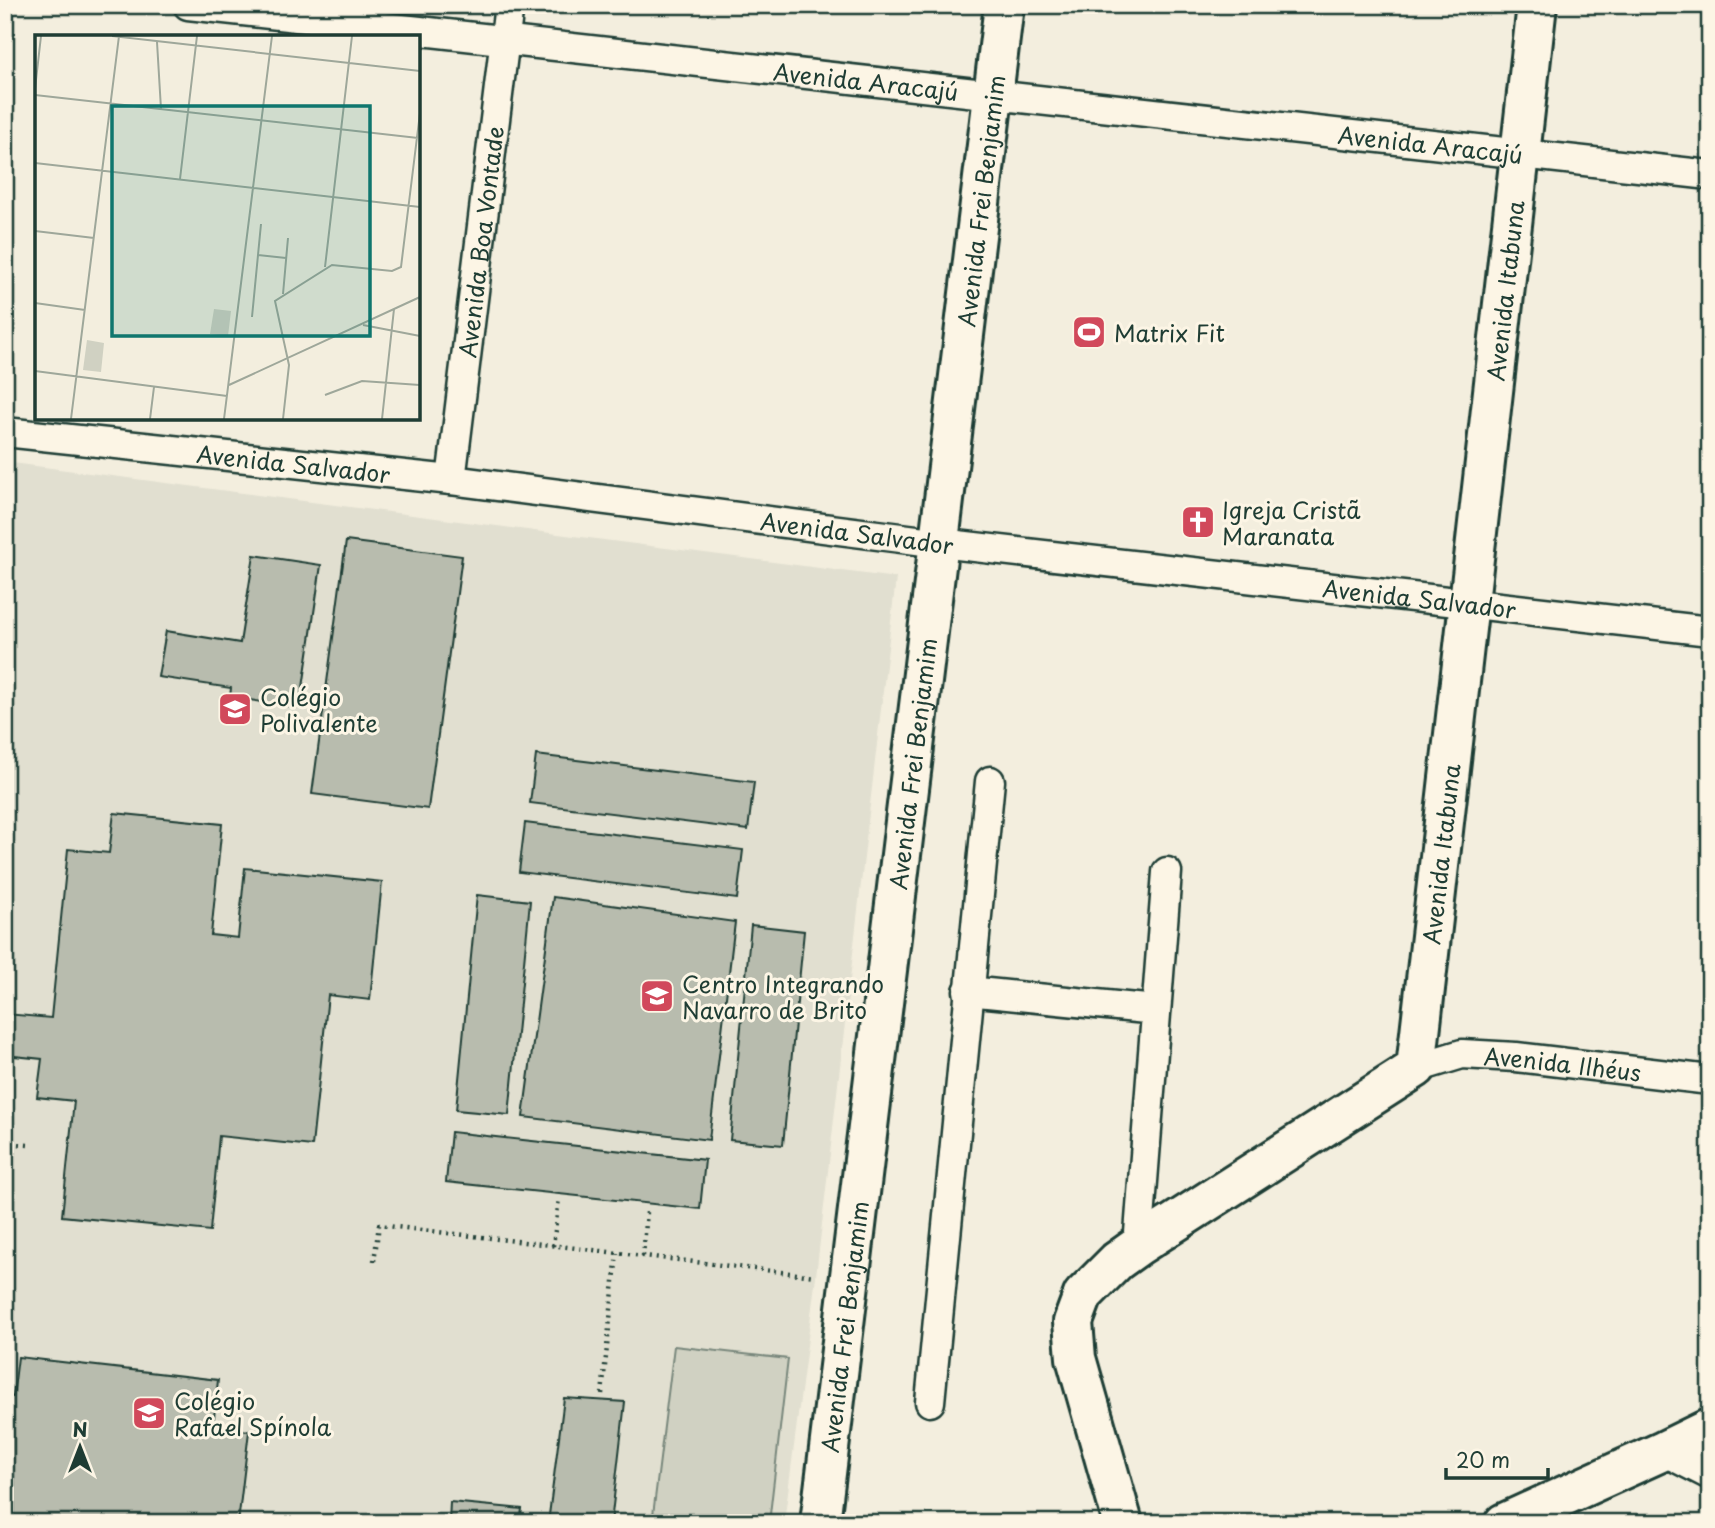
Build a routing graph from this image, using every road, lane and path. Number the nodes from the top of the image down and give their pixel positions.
1 (188, 5) edge
2 (509, 5) edge
3 (1004, 5) edge
4 (1536, 5) edge
5 (323, 13) edge
6 (506, 40) junction
7 (993, 95) junction
8 (1519, 153) junction
9 (1710, 175) edge
10 (5, 432) edge
11 (451, 480) junction
12 (940, 543) junction
13 (1469, 603) junction
14 (1710, 631) edge
15 (990, 781) dead end
16 (1167, 872) dead end
17 (968, 991) junction
18 (1156, 1010) junction
19 (1416, 1068) junction
20 (1710, 1080) edge
21 (5, 1143) edge
22 (29, 1145) dead end
23 (559, 1199) dead end
24 (648, 1212) dead end
25 (553, 1245) junction
26 (1138, 1245) junction
27 (617, 1254) junction
28 (643, 1256) junction
29 (374, 1261) dead end
30 (816, 1276) dead end
31 (602, 1394) dead end
32 (930, 1402) dead end
33 (1710, 1428) edge
34 (1663, 1451) junction
35 (1710, 1475) edge
36 (820, 1523) edge
37 (1123, 1523) edge
38 (1504, 1523) edge

1 - 5 street, Avenida Aracajú
2 - 6 street, Avenida Boa Vontade
3 - 7 street, Avenida Frei Benjamim
4 - 8 street, Avenida Itabuna
5 - 6 street, Avenida Aracajú
6 - 7 street, Avenida Aracajú
6 - 11 street, Avenida Boa Vontade
7 - 8 street, Avenida Aracajú
7 - 12 street, Avenida Frei Benjamim
8 - 9 street, Avenida Aracajú
8 - 13 street, Avenida Itabuna
10 - 11 street, Avenida Salvador
11 - 12 street, Avenida Salvador
12 - 13 street, Avenida Salvador
12 - 36 street, Avenida Frei Benjamim
13 - 14 street, Avenida Salvador
13 - 19 street, Avenida Itabuna
15 - 17 street
16 - 18 street
17 - 18 street
17 - 32 street
18 - 26 street
19 - 20 street, Avenida Ilhéus
19 - 26 street
21 - 22 path
23 - 25 path
24 - 28 path
25 - 27 path
25 - 29 path
26 - 37 street
27 - 28 path
27 - 31 path
28 - 30 path
33 - 34 street
34 - 35 street
34 - 38 street

